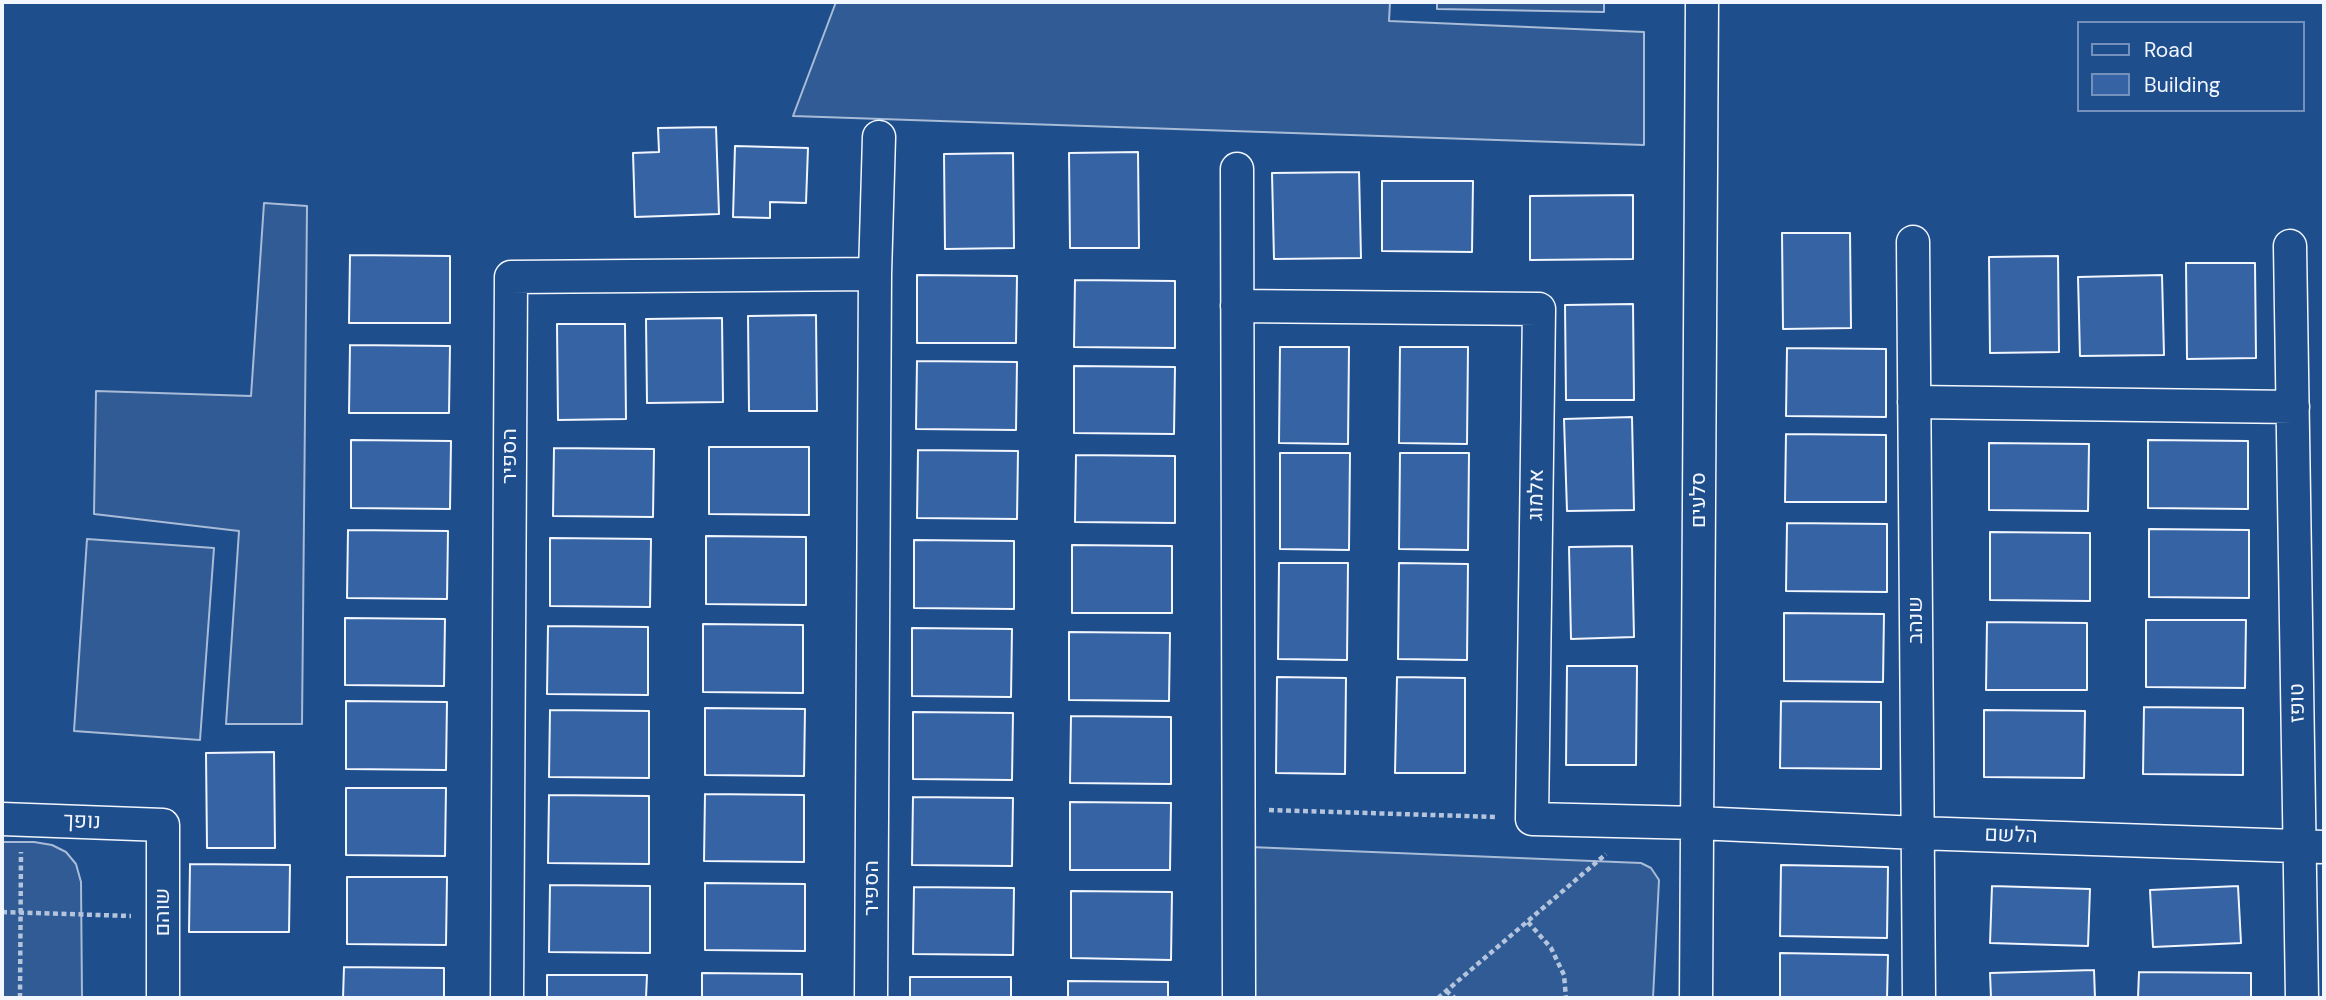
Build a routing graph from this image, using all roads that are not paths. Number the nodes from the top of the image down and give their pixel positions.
1 (1702, 2) edge
2 (879, 137) dead end
3 (1237, 169) dead end
4 (1913, 242) dead end
5 (2290, 246) dead end
6 (874, 274) junction
7 (1237, 306) junction
8 (1914, 401) junction
9 (2293, 407) junction
10 (11, 819) edge
11 (1697, 823) junction
12 (163, 825) joint
13 (1918, 833) junction
14 (2312, 847) edge
15 (163, 998) edge
16 (508, 998) edge
17 (871, 998) edge
18 (1239, 998) edge
19 (1696, 998) edge
20 (1919, 998) edge
21 (2302, 998) edge

1 - 11 street, סלעים
2 - 6 street, הספיר
3 - 7 street
4 - 8 street, שנהב
5 - 9 street, טופז
6 - 16 street, הספיר
6 - 17 street, הספיר
7 - 11 street, אלמוג
7 - 18 street
8 - 9 street
8 - 13 street, שנהב
9 - 14 street, טופז
10 - 12 street, נופך
11 - 13 street, הלשם
11 - 19 street, סלעים
12 - 15 street, שוהם
13 - 14 street, הלשם
13 - 20 street, שנהב
14 - 21 street, טופז

